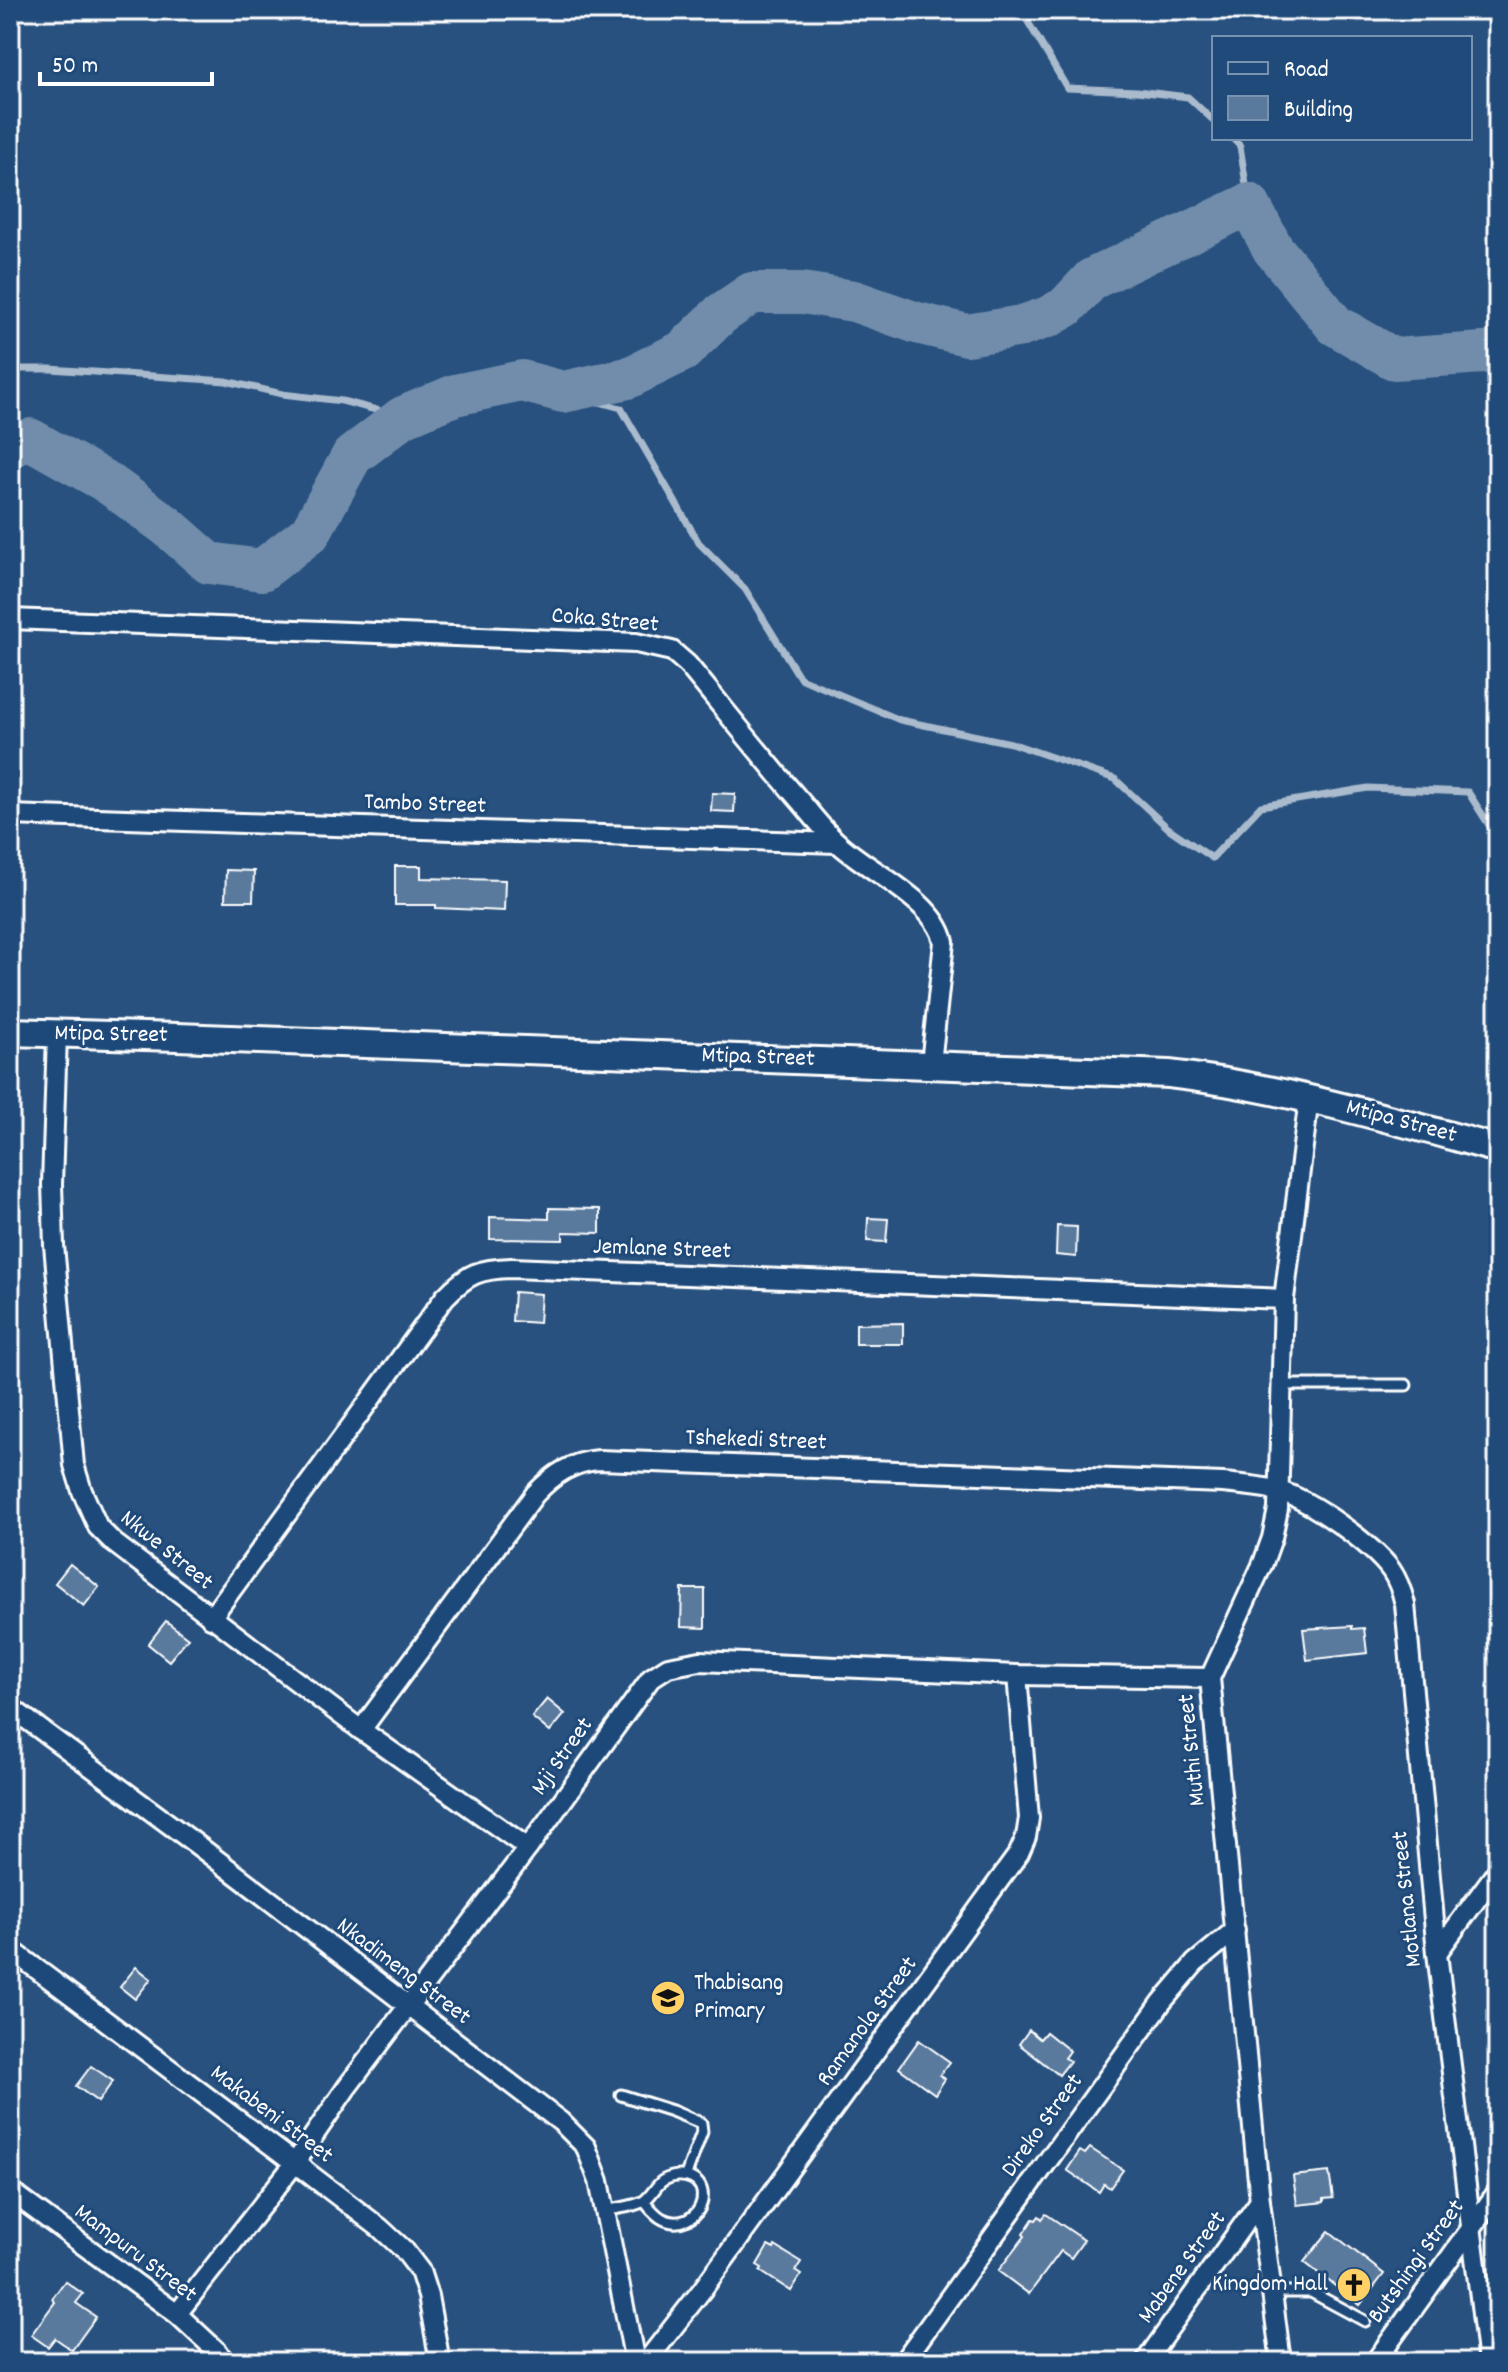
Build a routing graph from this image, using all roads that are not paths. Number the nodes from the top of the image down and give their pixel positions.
1 (10, 619) edge
2 (10, 815) edge
3 (837, 843) junction
4 (10, 1032) edge
5 (57, 1035) junction
6 (931, 1064) junction
7 (1309, 1098) junction
8 (1498, 1149) edge
9 (1284, 1299) junction
10 (1282, 1385) junction
11 (1406, 1385) dead end
12 (1280, 1491) junction
13 (211, 1618) junction
14 (1017, 1675) junction
15 (1210, 1678) junction
16 (10, 1707) edge
17 (361, 1730) junction
18 (528, 1848) junction
19 (1498, 1870) edge
20 (1235, 1930) junction
21 (10, 1949) edge
22 (1437, 1953) junction
23 (408, 2007) junction
24 (621, 2095) dead end
25 (295, 2163) junction
26 (686, 2175) junction
27 (10, 2191) edge
28 (1498, 2191) edge
29 (1260, 2201) junction
30 (645, 2202) junction
31 (605, 2211) junction
32 (1471, 2227) junction
33 (1272, 2292) junction
34 (177, 2314) junction
35 (1365, 2321) dead end
36 (224, 2362) edge
37 (440, 2362) edge
38 (635, 2362) edge
39 (646, 2362) edge
40 (903, 2362) edge
41 (1145, 2362) edge
42 (1281, 2362) edge
43 (1375, 2362) edge
44 (1488, 2362) edge

1 - 3 street, Coka Street
2 - 3 street, Tambo Street
3 - 6 street, Coka Street
4 - 5 street, Mtipa Street
5 - 6 street, Mtipa Street
5 - 13 street, Nkwe Street
6 - 7 street, Mtipa Street
7 - 8 street, Mtipa Street
7 - 9 street, Muthi Street
9 - 10 street, Muthi Street
9 - 13 street, Jemlane Street
10 - 11 lane
10 - 12 street, Muthi Street
12 - 15 street, Muthi Street
12 - 17 street, Tshekedi Street
12 - 22 street, Motlana Street
13 - 17 street, Nkwe Street
14 - 15 street, Mji Street
14 - 18 street, Mji Street
14 - 39 street, Ramanola Street
15 - 20 street, Muthi Street
16 - 23 street, Nkadimeng Street
17 - 18 street, Nkwe Street
18 - 23 street, Mji Street
19 - 22 street
20 - 29 street, Muthi Street
20 - 40 street, Direko Street
21 - 25 street, Makabeni Street
22 - 32 street, Motlana Street
23 - 25 street, Mji Street
23 - 31 street, Nkadimeng Street
24 - 26 lane
25 - 34 street, Mji Street
25 - 37 street, Makabeni Street
26 - 30 lane
26 - 30 lane
27 - 34 street, Mampuru Street
28 - 32 street, Butshingi Street
29 - 33 street, Muthi Street
29 - 41 street, Mabene Street
30 - 31 lane
31 - 38 street, Nkadimeng Street
32 - 43 street, Butshingi Street
32 - 44 street, Motlana Street
33 - 35 lane
33 - 42 street, Muthi Street
34 - 36 street, Mampuru Street

